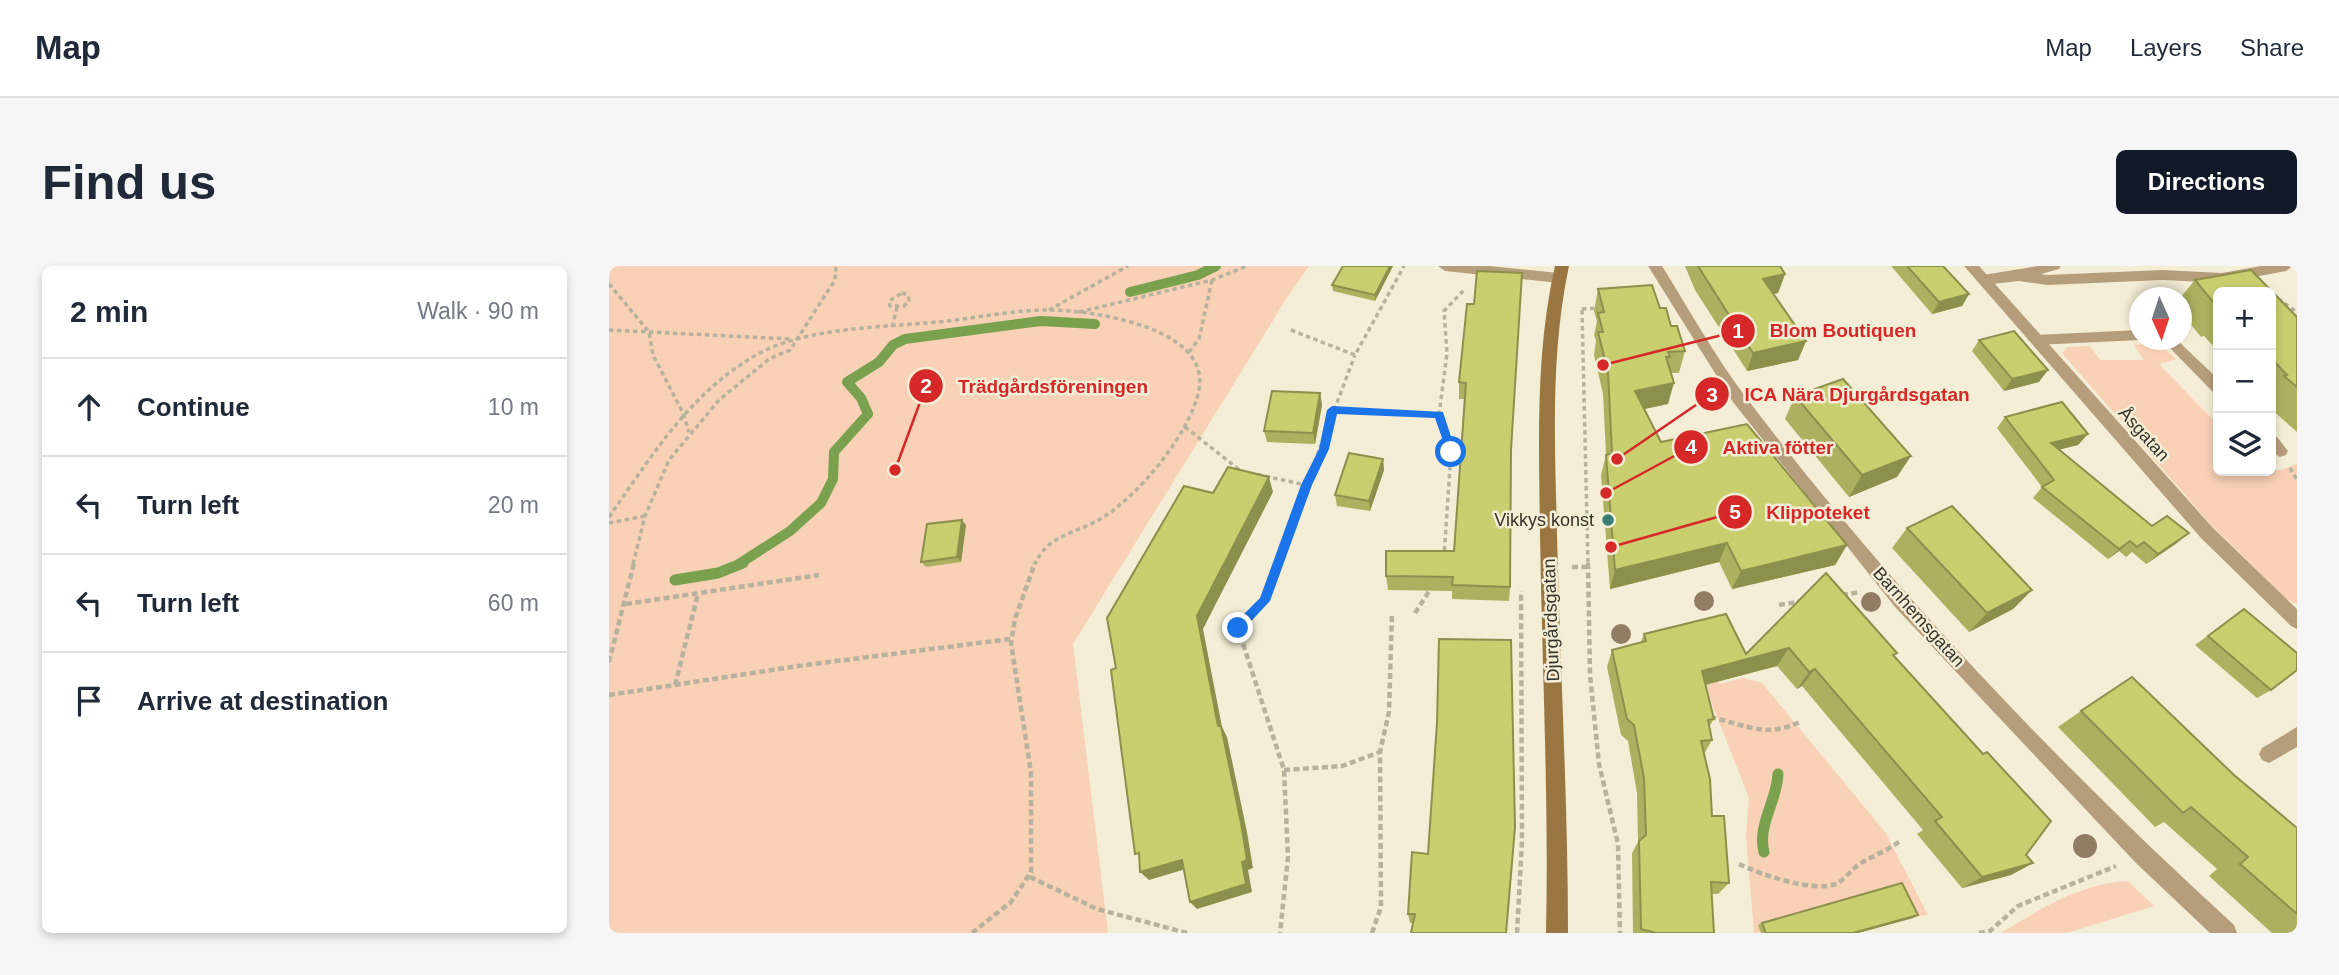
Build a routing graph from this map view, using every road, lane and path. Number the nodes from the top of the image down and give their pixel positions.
1 (836, 266) edge
2 (1128, 266) edge
3 (1247, 266) edge
4 (1404, 266) edge
5 (1445, 266) edge
6 (1655, 266) edge
7 (1971, 266) edge
8 (2054, 266) edge
9 (2286, 266) edge
10 (1483, 271) junction
11 (1560, 272) edge
12 (2019, 276) junction
13 (1212, 280) junction
14 (1983, 280) junction
15 (609, 284) edge
16 (2276, 297) edge
17 (1582, 299) dead end
18 (2285, 303) junction
19 (2278, 305) edge
20 (897, 307) junction
21 (1605, 308) edge
22 (1582, 309) junction
23 (1048, 310) junction
24 (2297, 312) edge
25 (1076, 313) junction
26 (892, 327) junction
27 (609, 330) edge
28 (1291, 330) dead end
29 (649, 332) junction
30 (2129, 336) edge
31 (795, 340) junction
32 (2035, 340) junction
33 (2179, 350) edge
34 (1189, 352) junction
35 (1355, 355) junction
36 (2213, 383) edge
37 (1332, 410) junction
38 (683, 413) junction
39 (1439, 415) junction
40 (1185, 428) junction
41 (689, 433) junction
42 (1451, 452) junction
43 (1463, 453) edge
44 (1306, 485) junction
45 (645, 516) junction
46 (609, 517) edge
47 (609, 523) edge
48 (1444, 567) edge
49 (819, 575) dead end
50 (1437, 579) edge
51 (1870, 590) dead end
52 (698, 594) junction
53 (1829, 597) edge
54 (1804, 601) edge
55 (626, 604) junction
56 (1779, 605) dead end
57 (1392, 613) dead end
58 (1415, 614) dead end
59 (2297, 621) edge
60 (1010, 639) junction
61 (609, 662) edge
62 (675, 685) junction
63 (609, 695) edge
64 (1709, 717) edge
65 (1802, 721) dead end
66 (2297, 736) edge
67 (1380, 752) junction
68 (2269, 754) dead end
69 (1284, 771) junction
70 (1899, 842) dead end
71 (2143, 856) junction
72 (1739, 864) dead end
73 (1030, 877) junction
74 (972, 933) edge
75 (1187, 933) edge
76 (1280, 933) edge
77 (1372, 933) edge
78 (1557, 933) edge
79 (1620, 933) edge
80 (1979, 933) edge
81 (2226, 933) edge

1 - 31 path
2 - 23 path
3 - 13 path
4 - 35 path
5 - 10 street
6 - 71 street, Barnhemsgatan
7 - 14 street, Åsgatan
8 - 12 street
9 - 12 street
10 - 11 street
10 - 39 path
11 - 78 main road, Djurgårdsgatan
12 - 14 street
13 - 25 path
13 - 34 path
14 - 32 street, Åsgatan
15 - 29 path
16 - 18 path
17 - 22 path
18 - 19 path
18 - 24 path
20 - 20 path
20 - 26 path
21 - 22 path
22 - 79 path
23 - 25 path
23 - 26 path
25 - 34 path
26 - 31 path
27 - 29 path
28 - 35 path
29 - 31 path
29 - 38 path
30 - 32 street
31 - 38 path
31 - 41 path
32 - 59 street, Åsgatan
33 - 36 street
34 - 40 path
35 - 37 path
37 - 39 path
37 - 44 path
38 - 41 path
38 - 46 path
39 - 42 path
40 - 44 path
40 - 60 path
41 - 45 path
42 - 43 path
42 - 48 path
44 - 69 path
45 - 47 path
45 - 55 path
49 - 52 path
50 - 58 path
51 - 53 path
52 - 55 path
52 - 62 path
54 - 56 path
55 - 61 path
57 - 67 path
60 - 62 path
60 - 73 path
62 - 63 path
64 - 65 path
66 - 68 street
67 - 69 path
67 - 77 path
69 - 76 path
70 - 72 path
71 - 80 path
71 - 81 street, Barnhemsgatan
73 - 74 path
73 - 75 path

